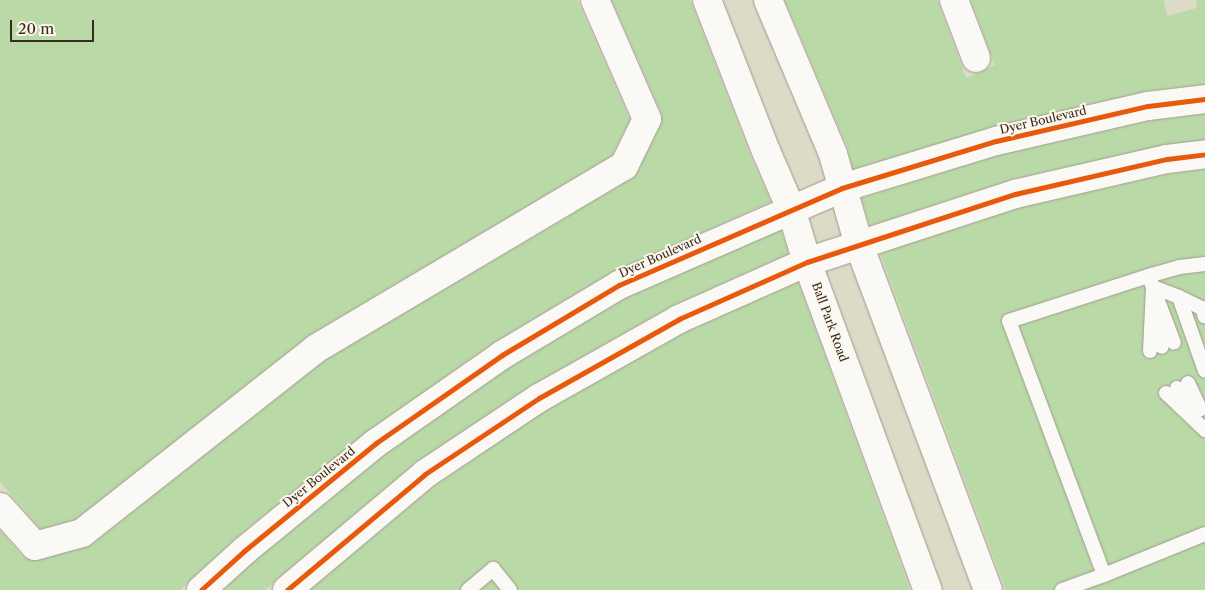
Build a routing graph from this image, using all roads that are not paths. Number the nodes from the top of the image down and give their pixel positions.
1 (595, 0) edge
2 (707, 0) edge
3 (768, 0) edge
4 (954, 0) edge
5 (976, 58) dead end
6 (1205, 99) edge
7 (1205, 154) edge
8 (842, 188) junction
9 (791, 209) junction
10 (860, 245) junction
11 (807, 262) junction
12 (1205, 264) edge
13 (1151, 282) junction
14 (1179, 298) junction
15 (1205, 317) edge
16 (1205, 371) edge
17 (1177, 388) junction
18 (1205, 418) edge
19 (1205, 426) edge
20 (1205, 430) edge
21 (0, 507) edge
22 (1205, 534) edge
23 (1104, 575) junction
24 (1086, 586) edge
25 (201, 590) edge
26 (287, 590) edge
27 (468, 590) edge
28 (510, 590) edge
29 (928, 590) edge
30 (988, 590) edge
31 (1062, 590) edge

1 - 21 street
2 - 9 street, Ball Park Road
3 - 8 street
4 - 5 street
6 - 8 street, Dyer Boulevard
7 - 10 street
8 - 9 street, Dyer Boulevard
8 - 10 street
9 - 11 street, Ball Park Road
9 - 25 street, Dyer Boulevard
10 - 11 street
10 - 30 street
11 - 26 street
11 - 29 street, Ball Park Road
12 - 13 lane
13 - 13 lane
13 - 14 lane
13 - 23 lane
14 - 15 lane
14 - 16 lane
17 - 18 lane
17 - 19 lane
17 - 20 lane
22 - 23 lane
23 - 24 lane
24 - 31 lane
27 - 28 lane

